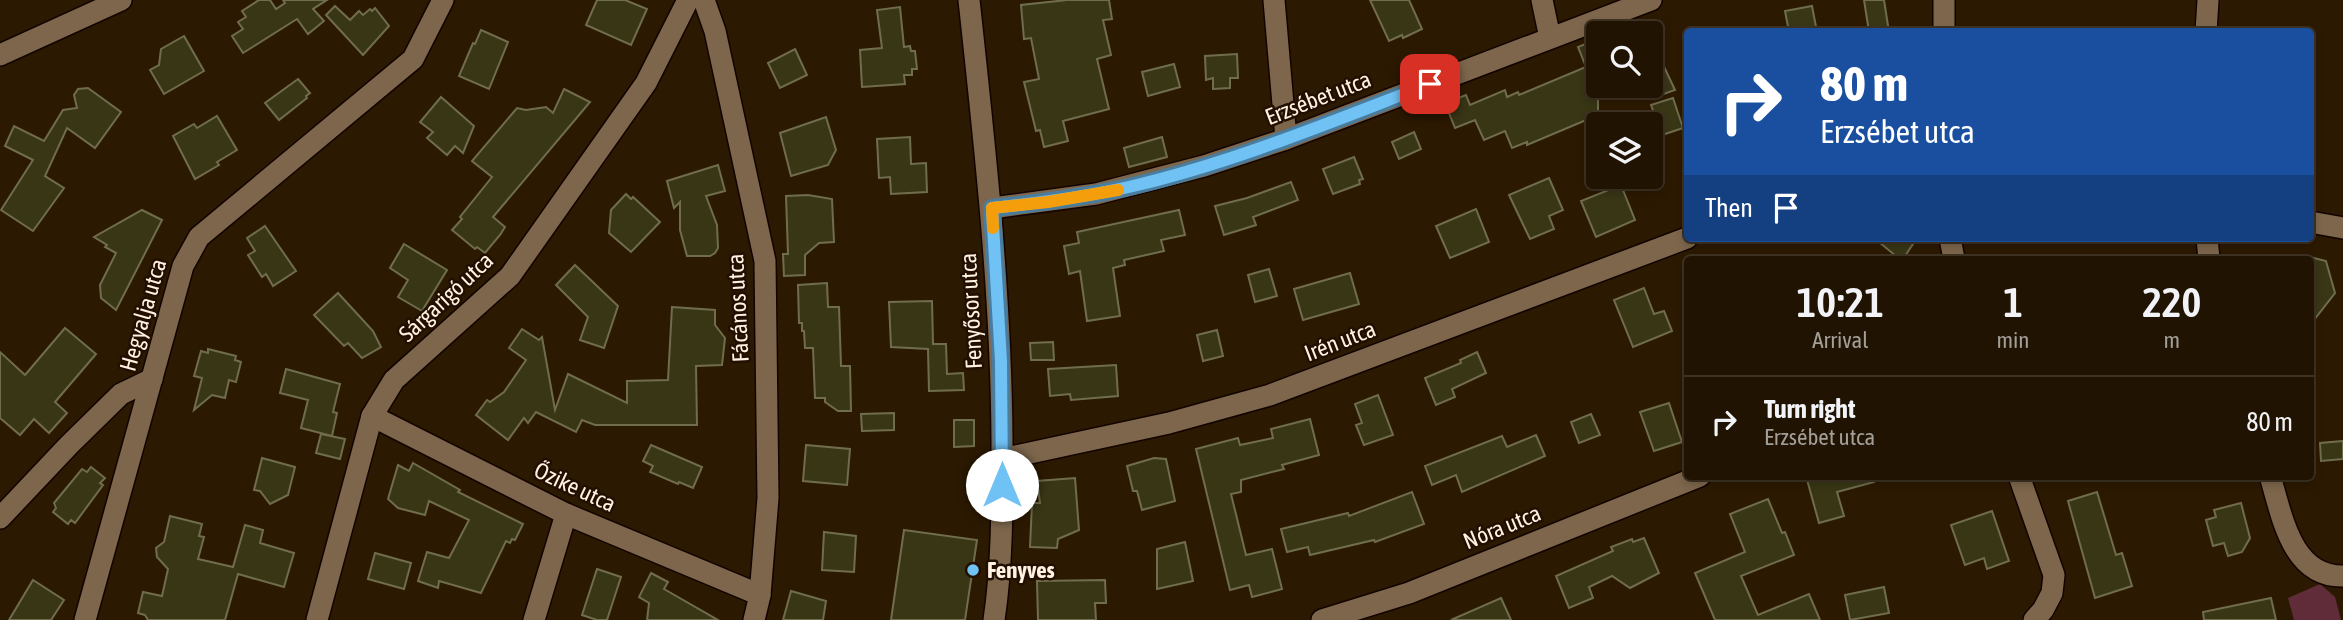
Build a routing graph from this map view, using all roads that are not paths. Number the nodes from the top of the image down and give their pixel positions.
1 (121, 0) edge
2 (443, 0) edge
3 (688, 0) edge
4 (704, 0) edge
5 (969, 0) edge
6 (1274, 0) edge
7 (1542, 0) edge
8 (1651, 0) edge
9 (1944, 0) edge
10 (2208, 0) edge
11 (1944, 28) edge
12 (2206, 28) edge
13 (1550, 38) junction
14 (0, 55) edge
15 (1286, 139) junction
16 (992, 208) junction
17 (2314, 223) edge
18 (2343, 228) edge
19 (1684, 239) edge
20 (152, 379) junction
21 (372, 416) junction
22 (1002, 459) junction
23 (1690, 480) edge
24 (2020, 480) edge
25 (2271, 480) edge
26 (566, 514) junction
27 (0, 519) edge
28 (2343, 576) edge
29 (760, 595) junction
30 (85, 620) edge
31 (317, 620) edge
32 (534, 620) edge
33 (754, 620) edge
34 (994, 620) edge
35 (1322, 620) edge
36 (2034, 620) edge

1 - 14 street
2 - 20 street, Hegyalja utca
3 - 21 street, Sárgarigó utca
4 - 29 street, Fácános utca
5 - 16 street, Fenyősor utca
6 - 15 street
7 - 13 street
8 - 13 street, Erzsébet utca
9 - 11 street
10 - 12 street
13 - 15 street, Erzsébet utca
15 - 16 street, Erzsébet utca
16 - 22 street, Fenyősor utca
17 - 18 street
19 - 22 street, Irén utca
20 - 27 street
20 - 30 street, Hegyalja utca
21 - 26 street, Őzike utca
21 - 31 street, Sárgarigó utca
22 - 34 street, Fenyősor utca
23 - 35 street, Nóra utca
24 - 36 street
25 - 28 street
26 - 29 street, Őzike utca
26 - 32 street
29 - 33 street, Fácános utca

